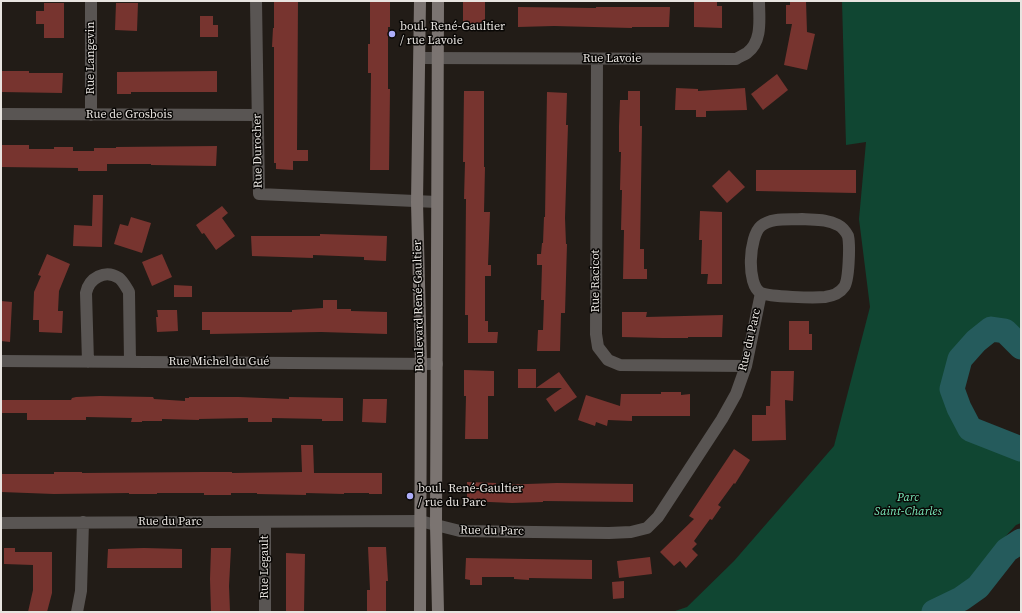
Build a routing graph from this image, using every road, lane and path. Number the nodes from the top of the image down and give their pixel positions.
1 (91, 1) edge
2 (256, 1) edge
3 (420, 1) edge
4 (438, 1) edge
5 (759, 1) edge
6 (420, 58) junction
7 (438, 59) junction
8 (597, 60) junction
9 (1, 114) edge
10 (91, 115) junction
11 (258, 115) junction
12 (416, 202) junction
13 (437, 202) junction
14 (761, 293) junction
15 (1, 361) edge
16 (88, 362) junction
17 (130, 362) junction
18 (421, 364) junction
19 (436, 364) junction
20 (746, 366) junction
21 (420, 521) junction
22 (1, 522) edge
23 (83, 522) junction
24 (265, 522) junction
25 (436, 525) junction
26 (77, 612) edge
27 (265, 612) edge
28 (420, 612) edge
29 (438, 612) edge

1 - 10 street, Rue Langevin
2 - 11 street, Rue Durocher
3 - 6 street, Boulevard René-Gaultier
4 - 7 street, Boulevard René-Gaultier
5 - 8 street, Rue Lavoie
6 - 7 street, Rue Lavoie
6 - 12 street, Boulevard René-Gaultier
7 - 8 street, Rue Lavoie
7 - 13 street, Boulevard René-Gaultier
8 - 20 street, Rue Racicot
9 - 10 street, Rue de Grosbois
10 - 11 street, Rue de Grosbois
11 - 12 street, Rue Durocher
12 - 13 street, Rue Durocher
12 - 18 street, Boulevard René-Gaultier
13 - 19 street, Boulevard René-Gaultier
14 - 14 street
14 - 20 street, Rue du Parc
15 - 16 street, Rue Michel du Gué
16 - 17 street, Rue Michel du Gué
16 - 17 street
17 - 18 street, Rue Michel du Gué
18 - 19 street, Rue Michel du Gué
18 - 21 street, Boulevard René-Gaultier
19 - 25 street, Boulevard René-Gaultier
20 - 25 street, Rue du Parc
21 - 24 street, Rue du Parc
21 - 25 street, Rue du Parc
21 - 28 street, Boulevard René-Gaultier
22 - 23 street, Rue du Parc
23 - 24 street, Rue du Parc
23 - 26 street
24 - 27 street, Rue Legault
25 - 29 street, Boulevard René-Gaultier

